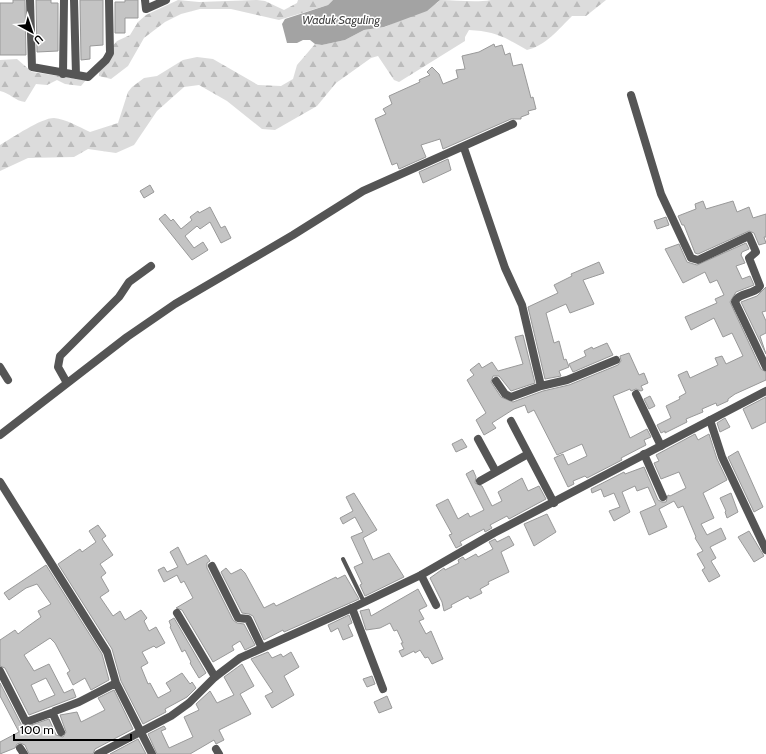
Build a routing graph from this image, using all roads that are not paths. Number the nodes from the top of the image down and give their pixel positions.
1 (30, 0) edge
2 (64, 0) edge
3 (74, 0) edge
4 (109, 0) edge
5 (144, 0) edge
6 (166, 0) edge
7 (63, 74) junction
8 (76, 75) junction
9 (631, 95) dead end
10 (513, 124) dead end
11 (464, 148) junction
12 (151, 266) dead end
13 (616, 360) dead end
14 (0, 367) edge
15 (766, 367) edge
16 (8, 380) dead end
17 (496, 382) dead end
18 (67, 383) junction
19 (541, 386) junction
20 (766, 391) edge
21 (636, 394) dead end
22 (710, 420) junction
23 (511, 421) dead end
24 (0, 435) edge
25 (478, 439) dead end
26 (661, 446) junction
27 (528, 454) junction
28 (644, 454) junction
29 (496, 472) junction
30 (480, 481) dead end
31 (0, 482) edge
32 (663, 497) dead end
33 (554, 503) junction
34 (766, 550) edge
35 (342, 559) dead end
36 (212, 566) dead end
37 (421, 575) junction
38 (364, 602) junction
39 (436, 605) dead end
40 (352, 608) junction
41 (177, 613) dead end
42 (262, 648) junction
43 (0, 671) edge
44 (215, 677) junction
45 (116, 683) junction
46 (383, 689) dead end
47 (54, 712) junction
48 (61, 732) dead end
49 (142, 732) junction
50 (98, 754) edge
51 (152, 754) edge

1 - 7 street
2 - 7 street
3 - 8 street
4 - 8 street
5 - 6 street
7 - 8 street
9 - 15 street
10 - 11 street
11 - 18 street
11 - 19 street
12 - 18 street
13 - 19 street
14 - 16 street
17 - 19 street
18 - 24 street
20 - 22 street
21 - 26 street
22 - 26 street
22 - 34 street
23 - 27 street
25 - 29 street
26 - 28 street
27 - 29 street
27 - 33 street
28 - 32 street
28 - 33 street
29 - 30 street
31 - 45 street
33 - 37 street
35 - 38 lane
36 - 42 street
37 - 38 street
37 - 39 street
38 - 40 street
40 - 42 street
40 - 46 street
41 - 44 street
42 - 44 street
43 - 47 street
44 - 49 street
45 - 47 street
45 - 49 street
47 - 48 street
49 - 50 street
49 - 51 street

